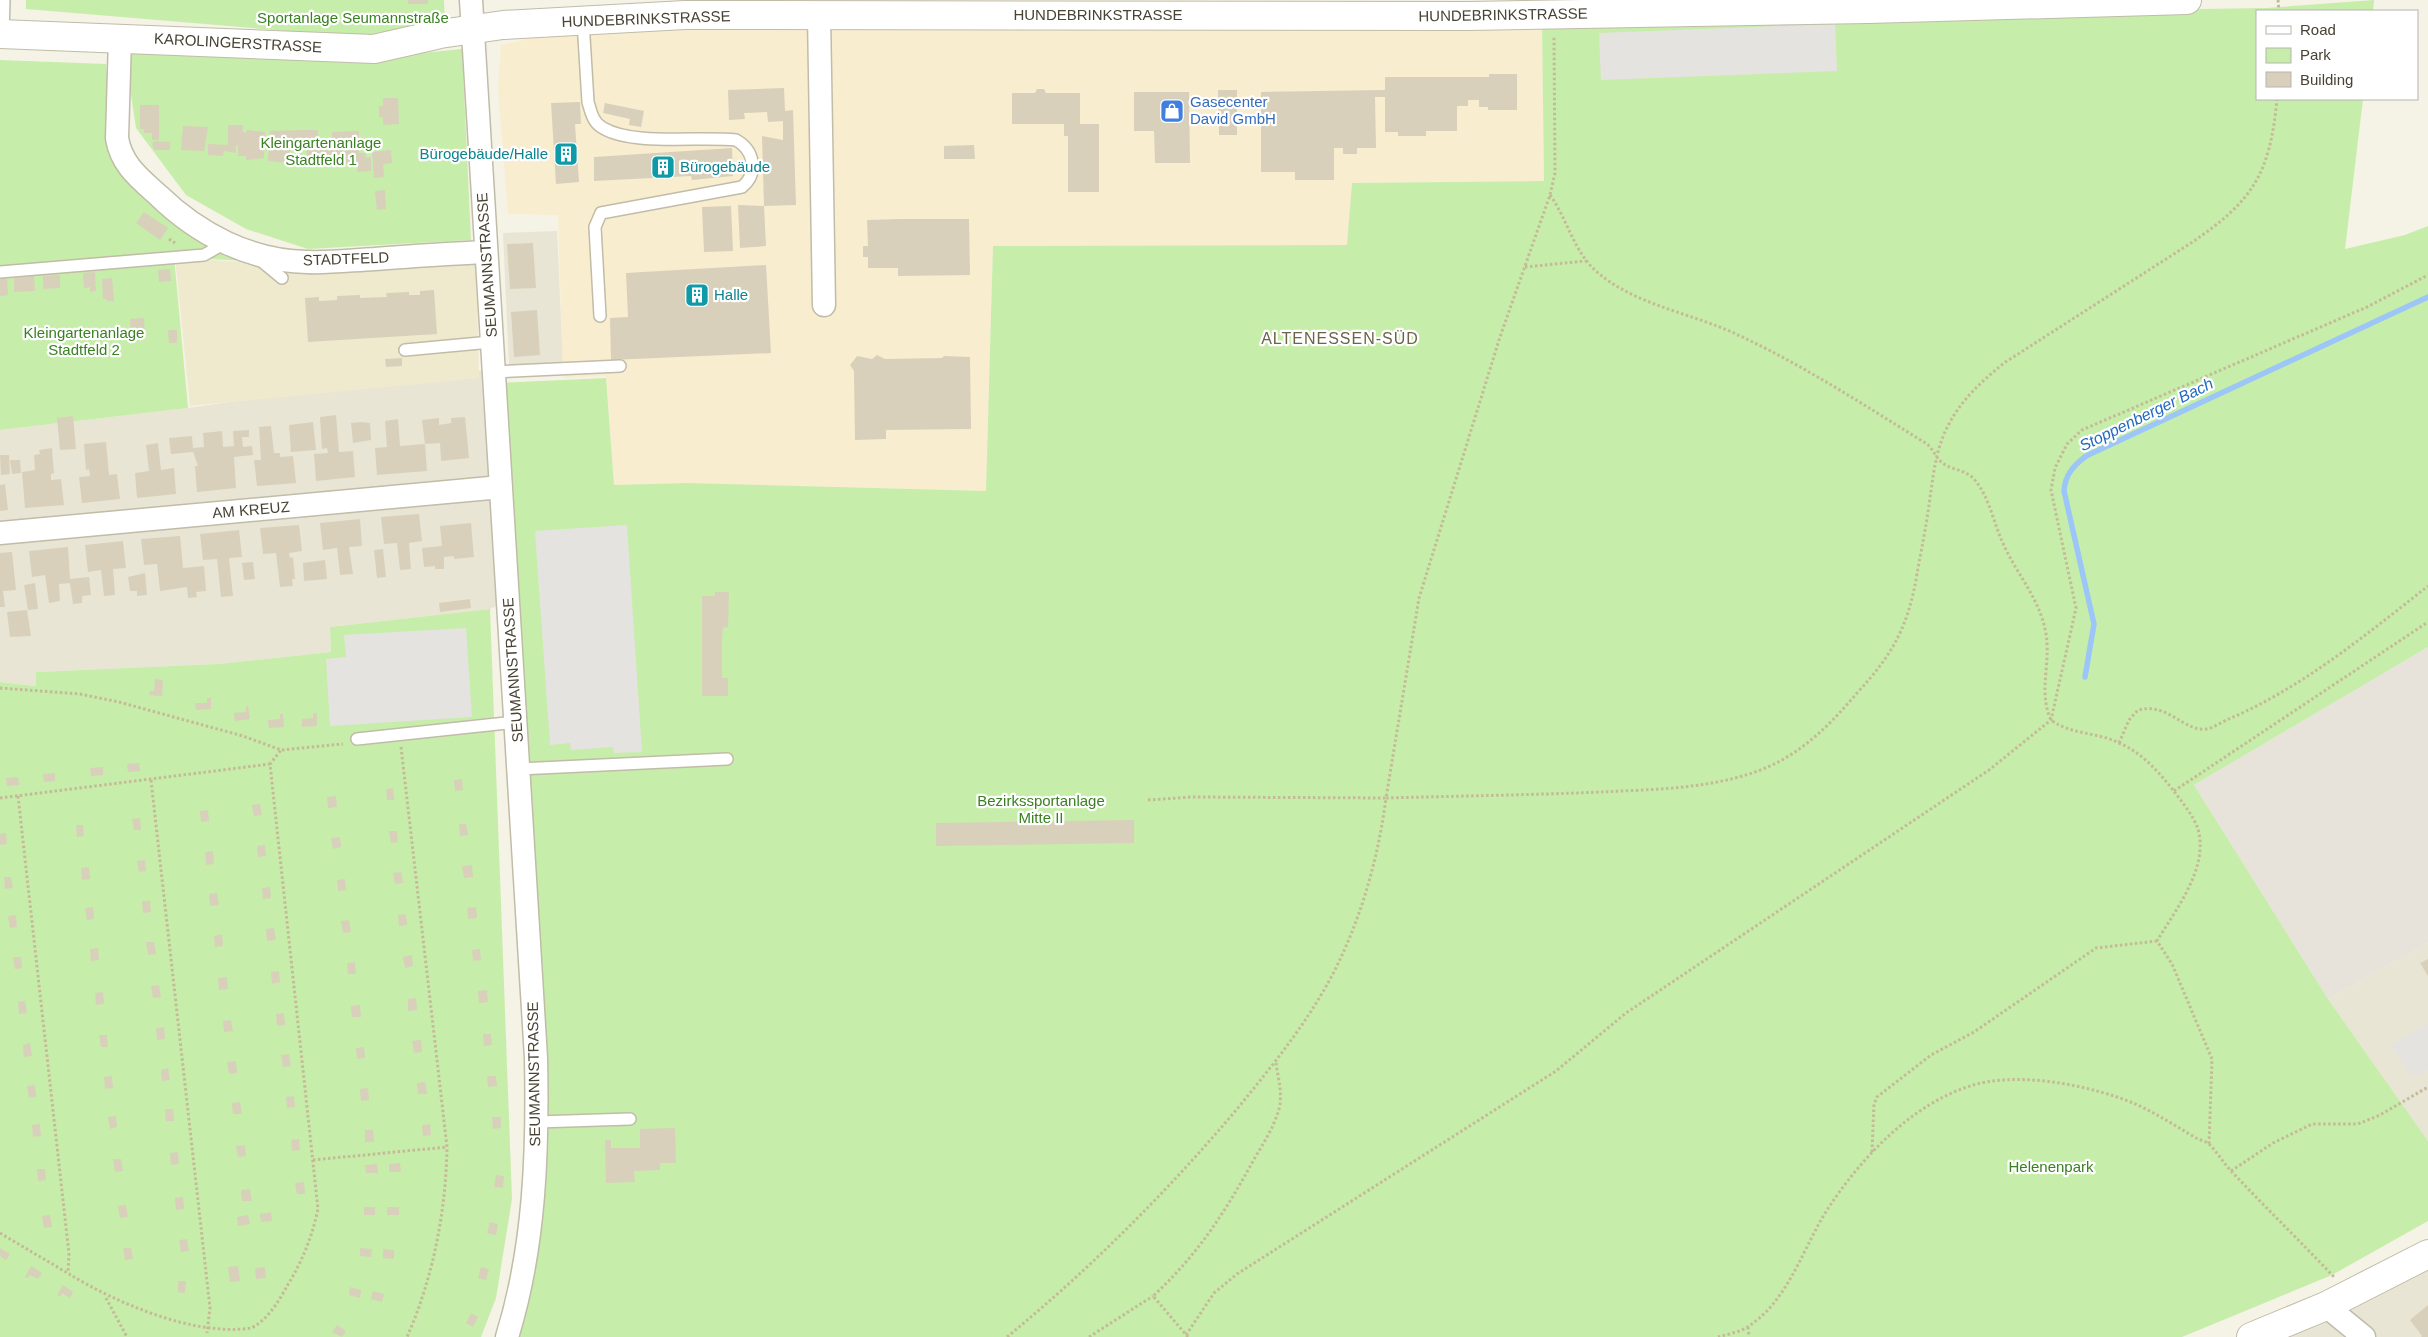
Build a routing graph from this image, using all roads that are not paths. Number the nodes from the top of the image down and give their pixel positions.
1 (4, 0) edge
2 (471, 0) edge
3 (2187, 0) edge
4 (1968, 3) edge
5 (686, 8) edge
6 (819, 15) junction
7 (583, 21) junction
8 (473, 28) junction
9 (1, 34) edge
10 (120, 38) junction
11 (225, 243) junction
12 (250, 252) junction
13 (485, 252) junction
14 (0, 272) edge
15 (282, 278) dead end
16 (824, 305) dead end
17 (600, 316) dead end
18 (491, 342) junction
19 (405, 350) dead end
20 (620, 366) dead end
21 (493, 372) junction
22 (502, 487) junction
23 (0, 533) edge
24 (516, 722) junction
25 (357, 739) road end
26 (727, 758) dead end
27 (519, 769) junction
28 (630, 1119) dead end
29 (537, 1122) junction
30 (2428, 1254) edge
31 (2326, 1306) junction
32 (507, 1337) edge
33 (2251, 1337) edge
34 (2364, 1337) edge

1 - 9 lane
2 - 8 street, SEUMANNSTRASSE
3 - 4 street, HUNDEBRINKSTRASSE
4 - 6 street, HUNDEBRINKSTRASSE
5 - 6 street, HUNDEBRINKSTRASSE
5 - 7 street, HUNDEBRINKSTRASSE
6 - 16 street
7 - 8 street, HUNDEBRINKSTRASSE
7 - 17 lane
8 - 10 street, KAROLINGERSTRASSE
8 - 13 street, SEUMANNSTRASSE
9 - 10 street, KAROLINGERSTRASSE
10 - 11 street, STADTFELD
11 - 12 street, STADTFELD
11 - 14 lane
12 - 13 street, STADTFELD
12 - 15 lane
13 - 18 street, SEUMANNSTRASSE
18 - 19 lane
18 - 21 street, SEUMANNSTRASSE
20 - 21 lane
21 - 22 street, SEUMANNSTRASSE
22 - 23 street, AM KREUZ
22 - 24 street, SEUMANNSTRASSE
24 - 25 lane
24 - 27 street, SEUMANNSTRASSE
26 - 27 lane
27 - 29 street, SEUMANNSTRASSE
28 - 29 lane
29 - 32 street, SEUMANNSTRASSE
30 - 31 street
31 - 33 street
31 - 34 street

